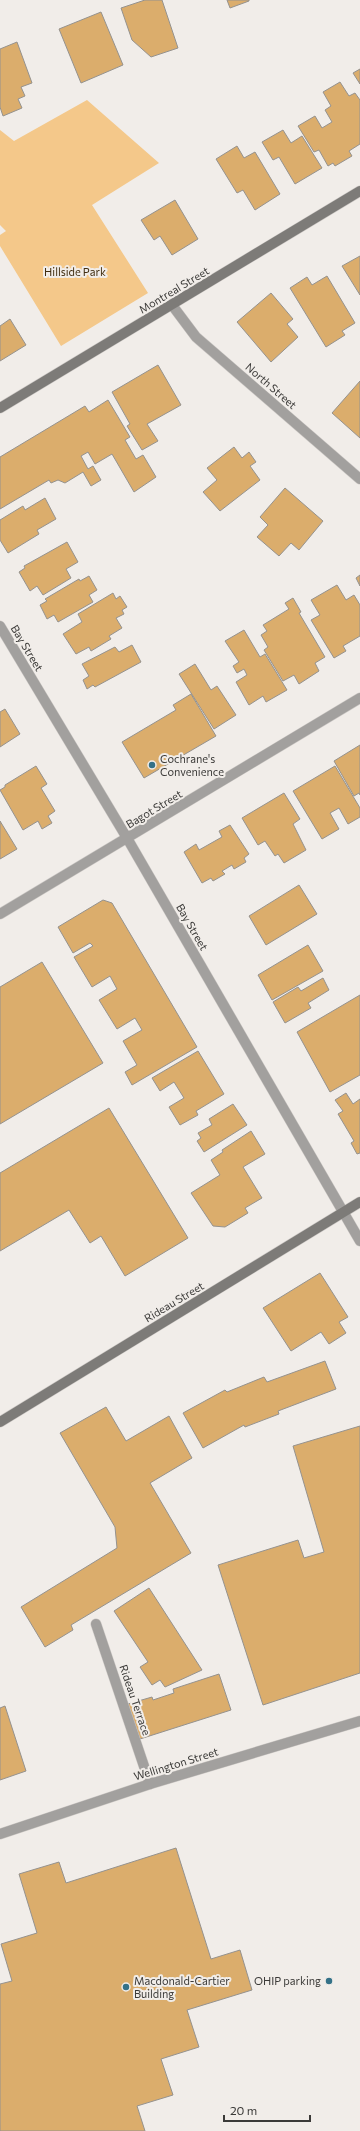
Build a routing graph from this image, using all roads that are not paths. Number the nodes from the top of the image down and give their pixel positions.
1 (360, 191) edge
2 (172, 305) junction
3 (0, 408) edge
4 (360, 479) edge
5 (0, 626) edge
6 (360, 698) edge
7 (127, 838) junction
8 (0, 914) edge
9 (360, 1202) edge
10 (345, 1212) junction
11 (360, 1241) edge
12 (0, 1422) edge
13 (96, 1624) dead end
14 (360, 1721) edge
15 (150, 1784) junction
16 (0, 1834) edge

1 - 2 main road, Montreal Street
2 - 3 main road, Montreal Street
2 - 4 street, North Street
5 - 7 street, Bay Street
6 - 7 street, Bagot Street
7 - 8 street, Bagot Street
7 - 10 street, Bay Street
9 - 10 main road, Rideau Street
10 - 11 street, Bay Street
10 - 12 main road, Rideau Street
13 - 15 street, Rideau Terrace
14 - 15 street, Wellington Street
15 - 16 street, Wellington Street

